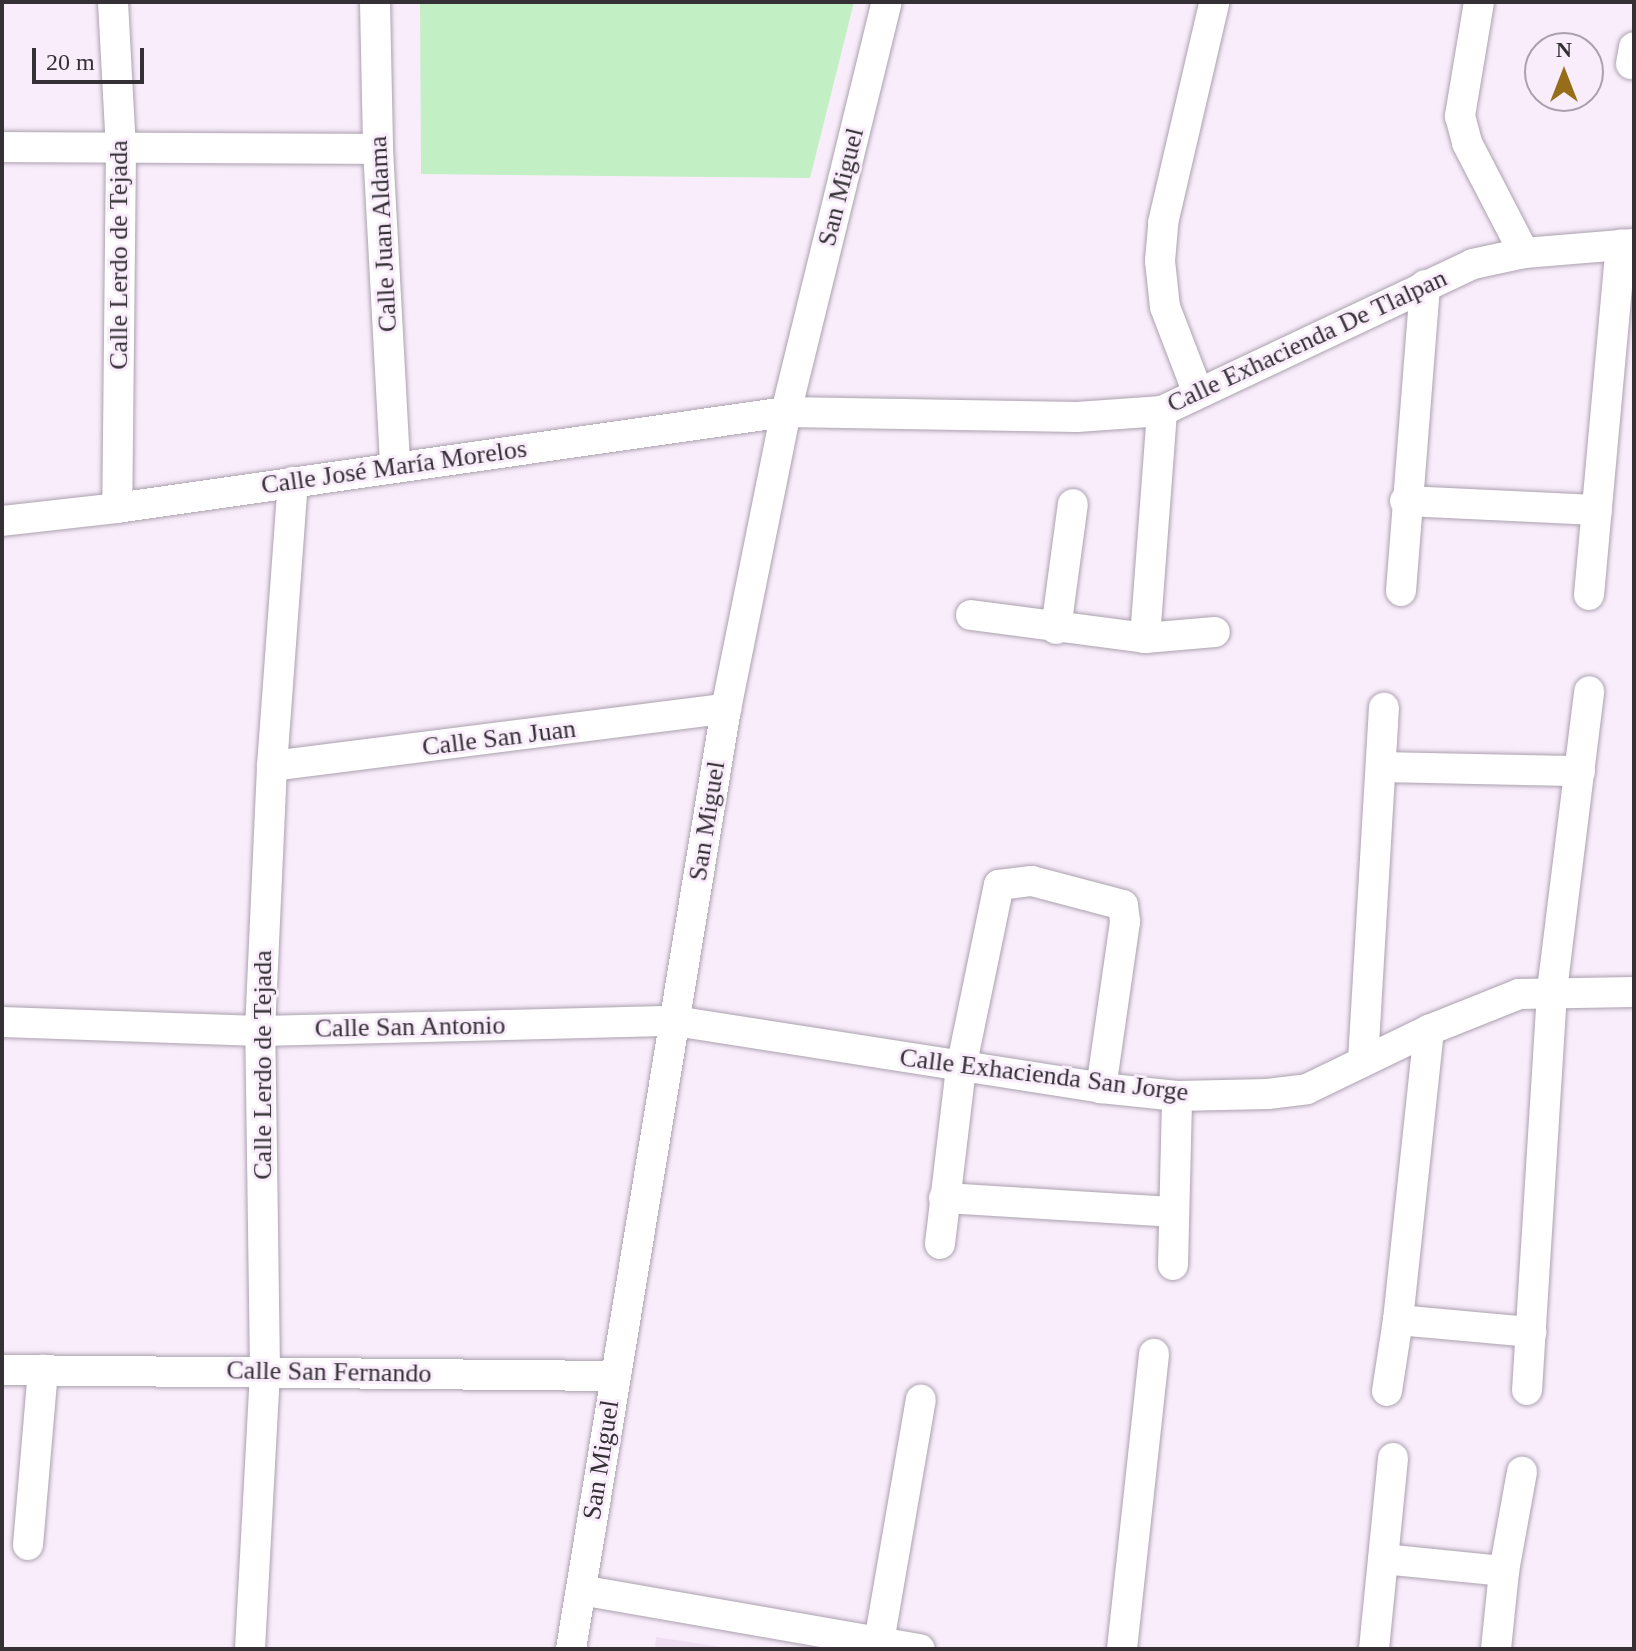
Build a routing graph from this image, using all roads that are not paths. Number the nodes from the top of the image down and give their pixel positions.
1 (113, 2) edge
2 (375, 2) edge
3 (887, 2) edge
4 (1479, 2) edge
5 (1214, 3) edge
6 (2, 147) edge
7 (121, 149) junction
8 (378, 149) junction
9 (1627, 244) edge
10 (1524, 253) junction
11 (1425, 285) junction
12 (1198, 393) junction
13 (1162, 411) junction
14 (786, 412) junction
15 (395, 466) junction
16 (293, 482) junction
17 (1405, 501) junction
18 (1073, 504) dead end
19 (117, 508) junction
20 (1597, 510) junction
21 (2, 521) edge
22 (1401, 591) dead end
23 (1589, 595) dead end
24 (971, 615) dead end
25 (1056, 629) junction
26 (1215, 632) dead end
27 (1145, 638) junction
28 (1589, 691) dead end
29 (1384, 708) dead end
30 (726, 709) junction
31 (272, 766) junction
32 (1383, 767) junction
33 (1580, 771) junction
34 (1552, 990) junction
35 (1634, 992) edge
36 (675, 1021) junction
37 (2, 1022) edge
38 (1429, 1030) junction
39 (260, 1031) junction
40 (1363, 1061) junction
41 (961, 1068) junction
42 (1101, 1088) junction
43 (1177, 1096) junction
44 (944, 1198) junction
45 (1173, 1212) junction
46 (940, 1244) dead end
47 (1173, 1265) dead end
48 (1398, 1320) junction
49 (1531, 1332) junction
50 (1154, 1354) dead end
51 (2, 1370) edge
52 (43, 1370) junction
53 (265, 1371) junction
54 (614, 1376) junction
55 (1527, 1390) dead end
56 (1387, 1391) dead end
57 (921, 1400) dead end
58 (1393, 1458) dead end
59 (1522, 1472) dead end
60 (28, 1545) dead end
61 (1383, 1559) junction
62 (1504, 1571) junction
63 (581, 1590) junction
64 (879, 1642) junction
65 (250, 1649) edge
66 (571, 1649) edge
67 (920, 1649) edge
68 (1122, 1649) edge
69 (1374, 1649) edge
70 (1496, 1649) edge

1 - 7 street, Calle Lerdo de Tejada
2 - 8 street, Calle Juan Aldama
3 - 14 street, San Miguel
4 - 10 street
5 - 12 street
6 - 7 street
7 - 8 street
7 - 19 street, Calle Lerdo de Tejada
8 - 15 street, Calle Juan Aldama
9 - 10 street, Calle Exhacienda De Tlalpan
9 - 20 street
10 - 11 street, Calle Exhacienda De Tlalpan
11 - 12 street, Calle Exhacienda De Tlalpan
11 - 17 street
12 - 13 street, Calle Exhacienda De Tlalpan
13 - 14 street, Calle Exhacienda De Tlalpan
13 - 27 street
14 - 15 street, Calle José María Morelos
14 - 30 street, San Miguel
15 - 16 street, Calle José María Morelos
16 - 19 street, Calle José María Morelos
16 - 31 street, Calle Lerdo de Tejada
17 - 20 street
17 - 22 street
18 - 25 street
19 - 21 street, Calle José María Morelos
20 - 23 street
24 - 25 street
25 - 27 street
26 - 27 street
28 - 33 street
29 - 32 street
30 - 31 street, Calle San Juan
30 - 36 street, San Miguel
31 - 39 street, Calle Lerdo de Tejada
32 - 33 street
32 - 40 street
33 - 34 street
34 - 35 street, Calle Exhacienda San Jorge
34 - 38 street, Calle Exhacienda San Jorge
34 - 49 street
36 - 39 street, Calle San Antonio
36 - 41 street, Calle Exhacienda San Jorge
36 - 54 street, San Miguel
37 - 39 street, Calle San Antonio
38 - 40 street, Calle Exhacienda San Jorge
38 - 48 street
39 - 53 street, Calle Lerdo de Tejada
40 - 43 street, Calle Exhacienda San Jorge
41 - 42 street, Calle Exhacienda San Jorge
41 - 42 street
41 - 44 street
42 - 43 street, Calle Exhacienda San Jorge
43 - 45 street
44 - 45 street
44 - 46 street
45 - 47 street
48 - 49 street
48 - 56 street
49 - 55 street
50 - 68 street
51 - 52 street, Calle San Fernando
52 - 53 street, Calle San Fernando
52 - 60 street
53 - 54 street, Calle San Fernando
53 - 65 street, Calle Lerdo de Tejada
54 - 63 street, San Miguel
57 - 64 street
58 - 61 street
59 - 62 street
61 - 62 street
61 - 69 street
62 - 70 street
63 - 64 street
63 - 66 street, San Miguel
64 - 67 street

